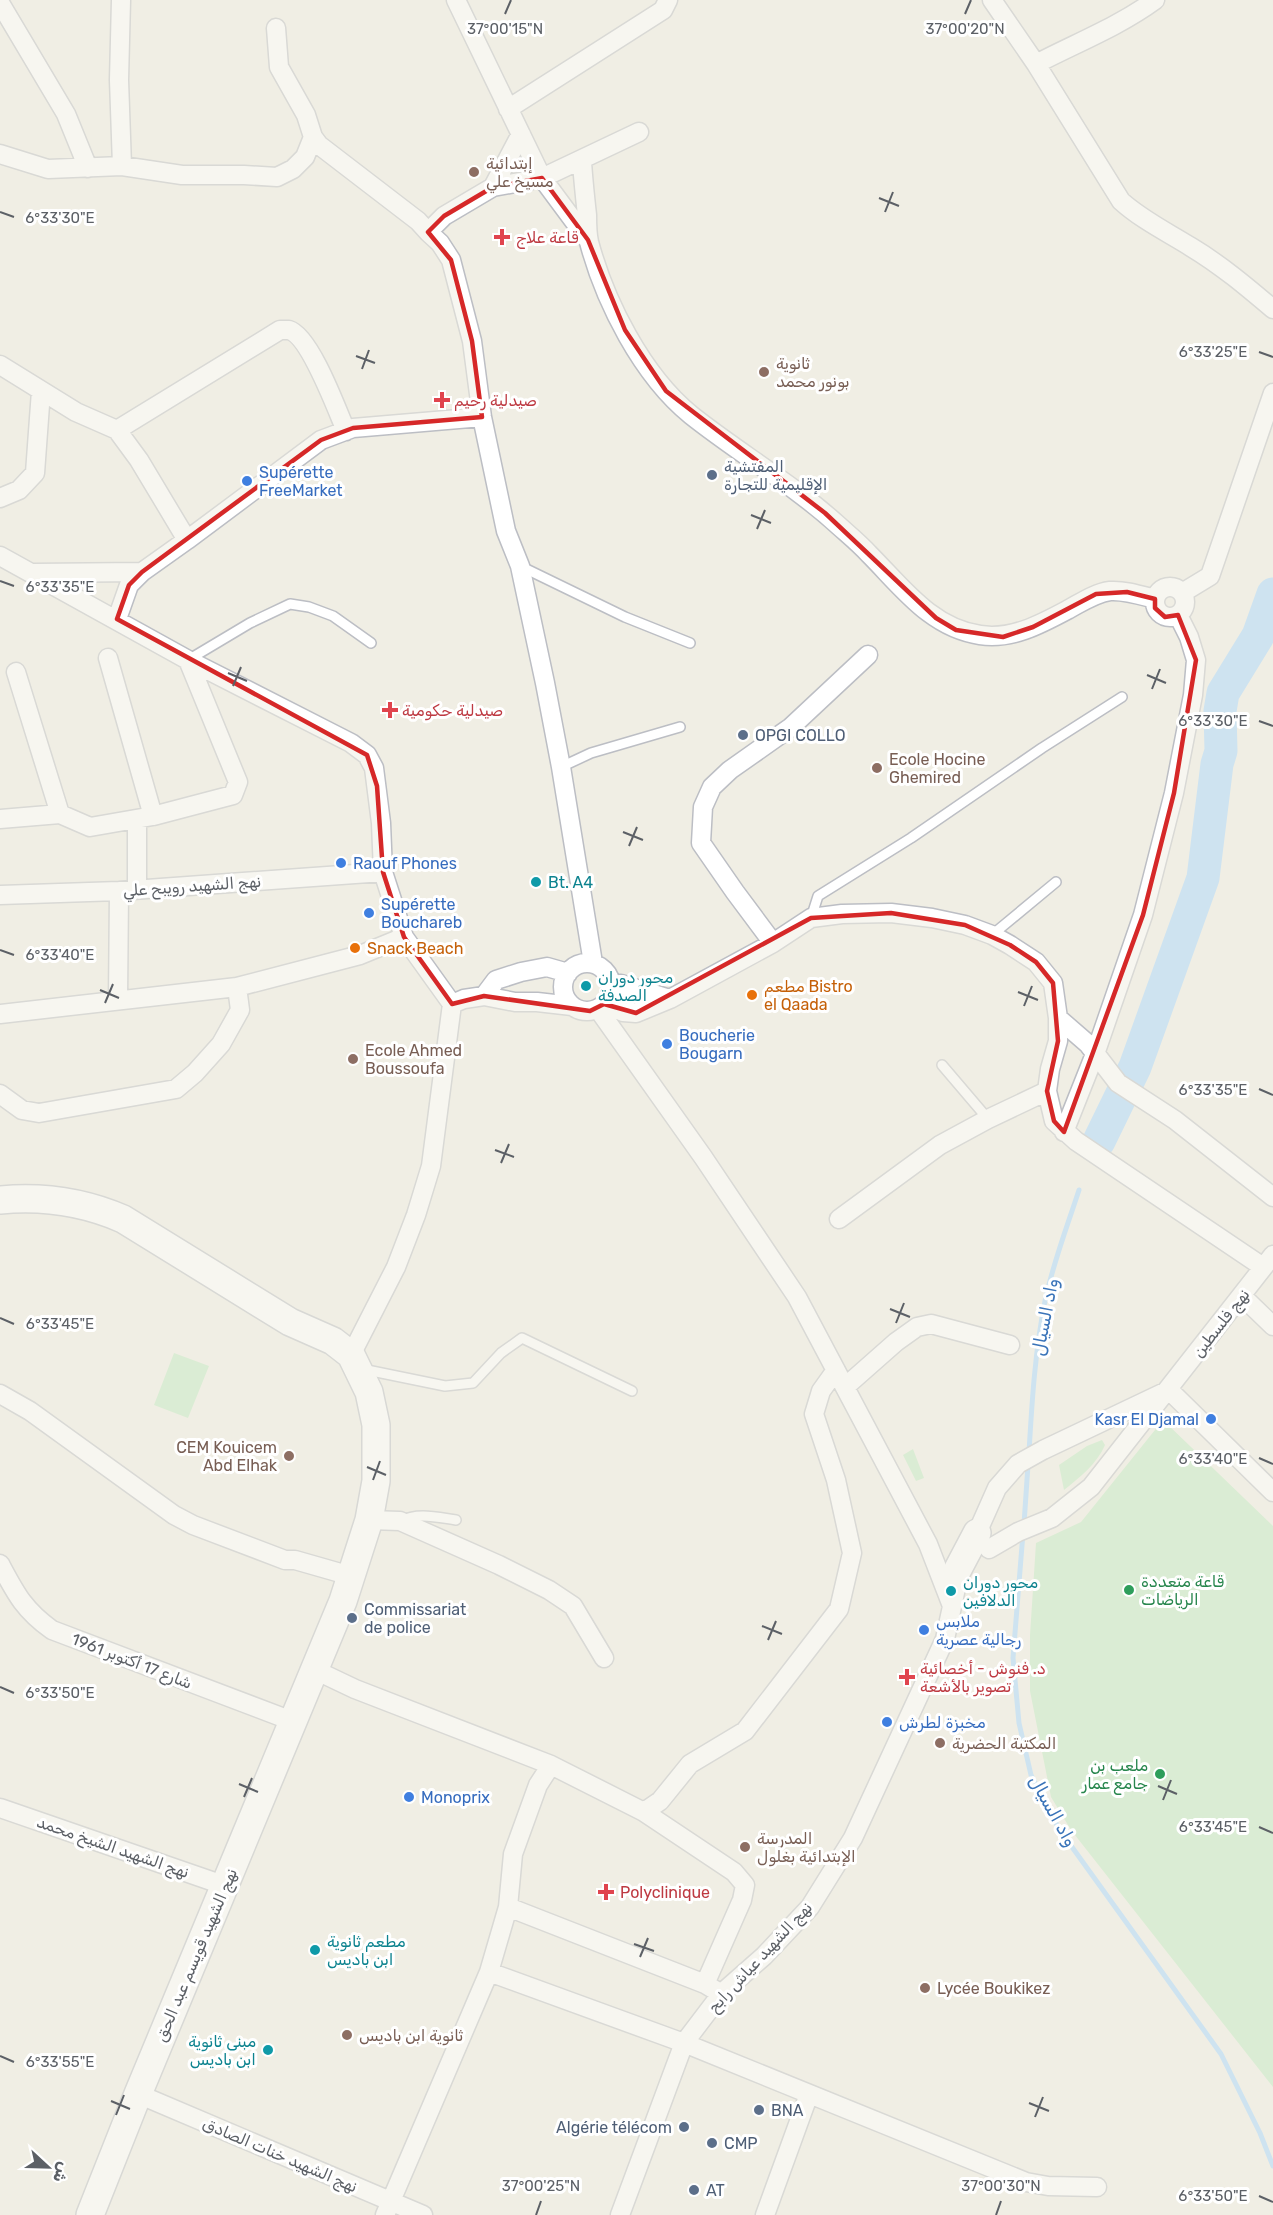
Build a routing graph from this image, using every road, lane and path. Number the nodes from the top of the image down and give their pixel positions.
1 (121, 0) edge
2 (456, 0) edge
3 (668, 0) edge
4 (992, 0) edge
5 (1155, 0) edge
6 (0, 3) edge
7 (276, 28) dead end
8 (1036, 64) junction
9 (508, 109) junction
10 (639, 132) dead end
11 (520, 134) junction
12 (313, 137) junction
13 (0, 153) edge
14 (582, 161) junction
15 (122, 166) junction
16 (88, 168) junction
17 (542, 178) junction
18 (493, 187) junction
19 (428, 232) junction
20 (588, 240) junction
21 (1273, 309) edge
22 (0, 365) edge
23 (41, 391) junction
24 (1273, 393) edge
25 (482, 417) junction
26 (117, 430) junction
27 (346, 431) junction
28 (0, 498) edge
29 (187, 540) junction
30 (0, 556) edge
31 (520, 566) junction
32 (142, 572) junction
33 (33, 573) junction
34 (1182, 593) junction
35 (1155, 598) junction
36 (1178, 615) junction
37 (117, 619) junction
38 (371, 643) dead end
39 (690, 643) dead end
40 (868, 655) dead end
41 (108, 658) dead end
42 (188, 660) junction
43 (16, 672) dead end
44 (1122, 697) dead end
45 (680, 727) dead end
46 (561, 767) junction
47 (60, 814) junction
48 (145, 817) junction
49 (0, 819) edge
50 (383, 872) junction
51 (1056, 882) dead end
52 (128, 890) junction
53 (0, 896) edge
54 (811, 918) junction
55 (992, 935) junction
56 (404, 937) junction
57 (773, 943) junction
58 (593, 963) junction
59 (568, 973) junction
60 (611, 985) junction
61 (237, 987) junction
62 (484, 996) junction
63 (670, 999) junction
64 (118, 1000) junction
65 (452, 1004) junction
66 (572, 1006) junction
67 (601, 1007) junction
68 (0, 1014) edge
69 (1058, 1018) junction
70 (1095, 1054) junction
71 (942, 1065) dead end
72 (1047, 1091) junction
73 (0, 1094) edge
74 (988, 1119) junction
75 (1070, 1137) junction
76 (1273, 1197) edge
77 (0, 1200) edge
78 (838, 1219) dead end
79 (1268, 1261) edge
80 (1242, 1296) junction
81 (1273, 1326) edge
82 (1010, 1345) dead end
83 (356, 1362) junction
84 (836, 1370) junction
85 (845, 1387) junction
86 (1169, 1390) junction
87 (632, 1391) dead end
88 (0, 1395) edge
89 (1273, 1492) edge
90 (369, 1520) junction
91 (456, 1520) dead end
92 (400, 1521) junction
93 (983, 1541) junction
94 (0, 1564) edge
95 (958, 1569) joint
96 (351, 1576) junction
97 (952, 1606) junction
98 (604, 1658) dead end
99 (315, 1670) junction
100 (292, 1721) junction
101 (551, 1765) junction
102 (0, 1808) edge
103 (644, 1812) junction
104 (226, 1886) junction
105 (508, 1907) junction
106 (489, 1972) junction
107 (705, 1984) junction
108 (722, 1994) junction
109 (684, 2043) junction
110 (138, 2094) junction
111 (809, 2094) junction
112 (1097, 2187) dead end
113 (388, 2208) edge
114 (90, 2215) edge
115 (423, 2215) edge
116 (620, 2215) edge
117 (765, 2215) edge

1 - 15 street
2 - 9 street
3 - 9 street
4 - 8 street
5 - 8 street
6 - 16 street
7 - 12 street
8 - 21 street
9 - 11 street
10 - 14 street
11 - 17 street
11 - 18 street
12 - 15 street
12 - 19 street
13 - 16 street
14 - 17 street
14 - 20 street
15 - 16 street
17 - 18 street
17 - 20 street
18 - 19 street
19 - 25 street
20 - 35 street
22 - 23 street
23 - 26 street
23 - 28 street
24 - 34 street
25 - 27 street
25 - 31 street
26 - 27 street
26 - 29 street
27 - 29 street
29 - 32 street
30 - 33 street
31 - 39 lane
31 - 46 street
32 - 33 street
32 - 37 street
33 - 37 street
34 - 35 street
34 - 36 street
35 - 36 street
36 - 70 street
37 - 42 street
38 - 42 lane
40 - 57 street
41 - 48 street
42 - 48 street
42 - 50 street
43 - 47 street
44 - 54 lane
45 - 46 lane
46 - 58 street
47 - 48 street
47 - 49 street
48 - 52 street
50 - 52 street, نهج الشهيد رويبح علي
50 - 56 street
51 - 55 lane
52 - 53 street, نهج الشهيد رويبح علي
52 - 64 street
54 - 55 street
54 - 57 street
55 - 69 street
56 - 61 street
56 - 65 street
57 - 63 street
58 - 59 street
58 - 60 street
59 - 62 street
59 - 66 street
60 - 63 street
60 - 67 street
61 - 64 street
61 - 73 street
62 - 65 street
62 - 66 street
63 - 67 street
64 - 68 street
65 - 83 street
66 - 67 street
67 - 84 street
69 - 70 street
69 - 72 street
70 - 75 street
70 - 76 street
71 - 74 lane
72 - 74 street
72 - 75 street
74 - 78 street
75 - 79 street
77 - 83 main road
79 - 80 street, نهج فلسطين
80 - 81 street
80 - 86 street, نهج فلسطين
82 - 85 street
83 - 87 lane
83 - 90 main road, نهج الشهيد قويسم عبد الحق
84 - 85 street
84 - 103 street
85 - 97 street
86 - 89 street
86 - 93 street, نهج فلسطين
86 - 93 street
88 - 96 street
90 - 92 street
90 - 96 main road, نهج الشهيد قويسم عبد الحق
91 - 92 lane
92 - 98 street
93 - 95 main road
94 - 100 street, شارع 17 أكتوبر 1961
95 - 97 street, نهج الشهيد عياش رابح
96 - 99 main road, نهج الشهيد قويسم عبد الحق
97 - 108 street, نهج الشهيد عياش رابح
99 - 100 main road, نهج الشهيد قويسم عبد الحق
99 - 101 street
100 - 104 main road, نهج الشهيد قويسم عبد الحق
101 - 103 street
101 - 105 street
102 - 104 street, نهج الشهيد الشيخ محمد
103 - 107 street
104 - 110 main road, نهج الشهيد قويسم عبد الحق
105 - 106 street
105 - 107 street
106 - 109 street
106 - 113 street
107 - 108 street
108 - 109 street, نهج الشهيد عياش رابح
109 - 111 street
109 - 116 street, نهج الشهيد عياش رابح
110 - 113 street, نهج الشهيد خنات الصادق
110 - 114 main road, نهج الشهيد قويسم عبد الحق
111 - 112 street
111 - 117 street
113 - 115 street, نهج الشهيد خنات الصادق

